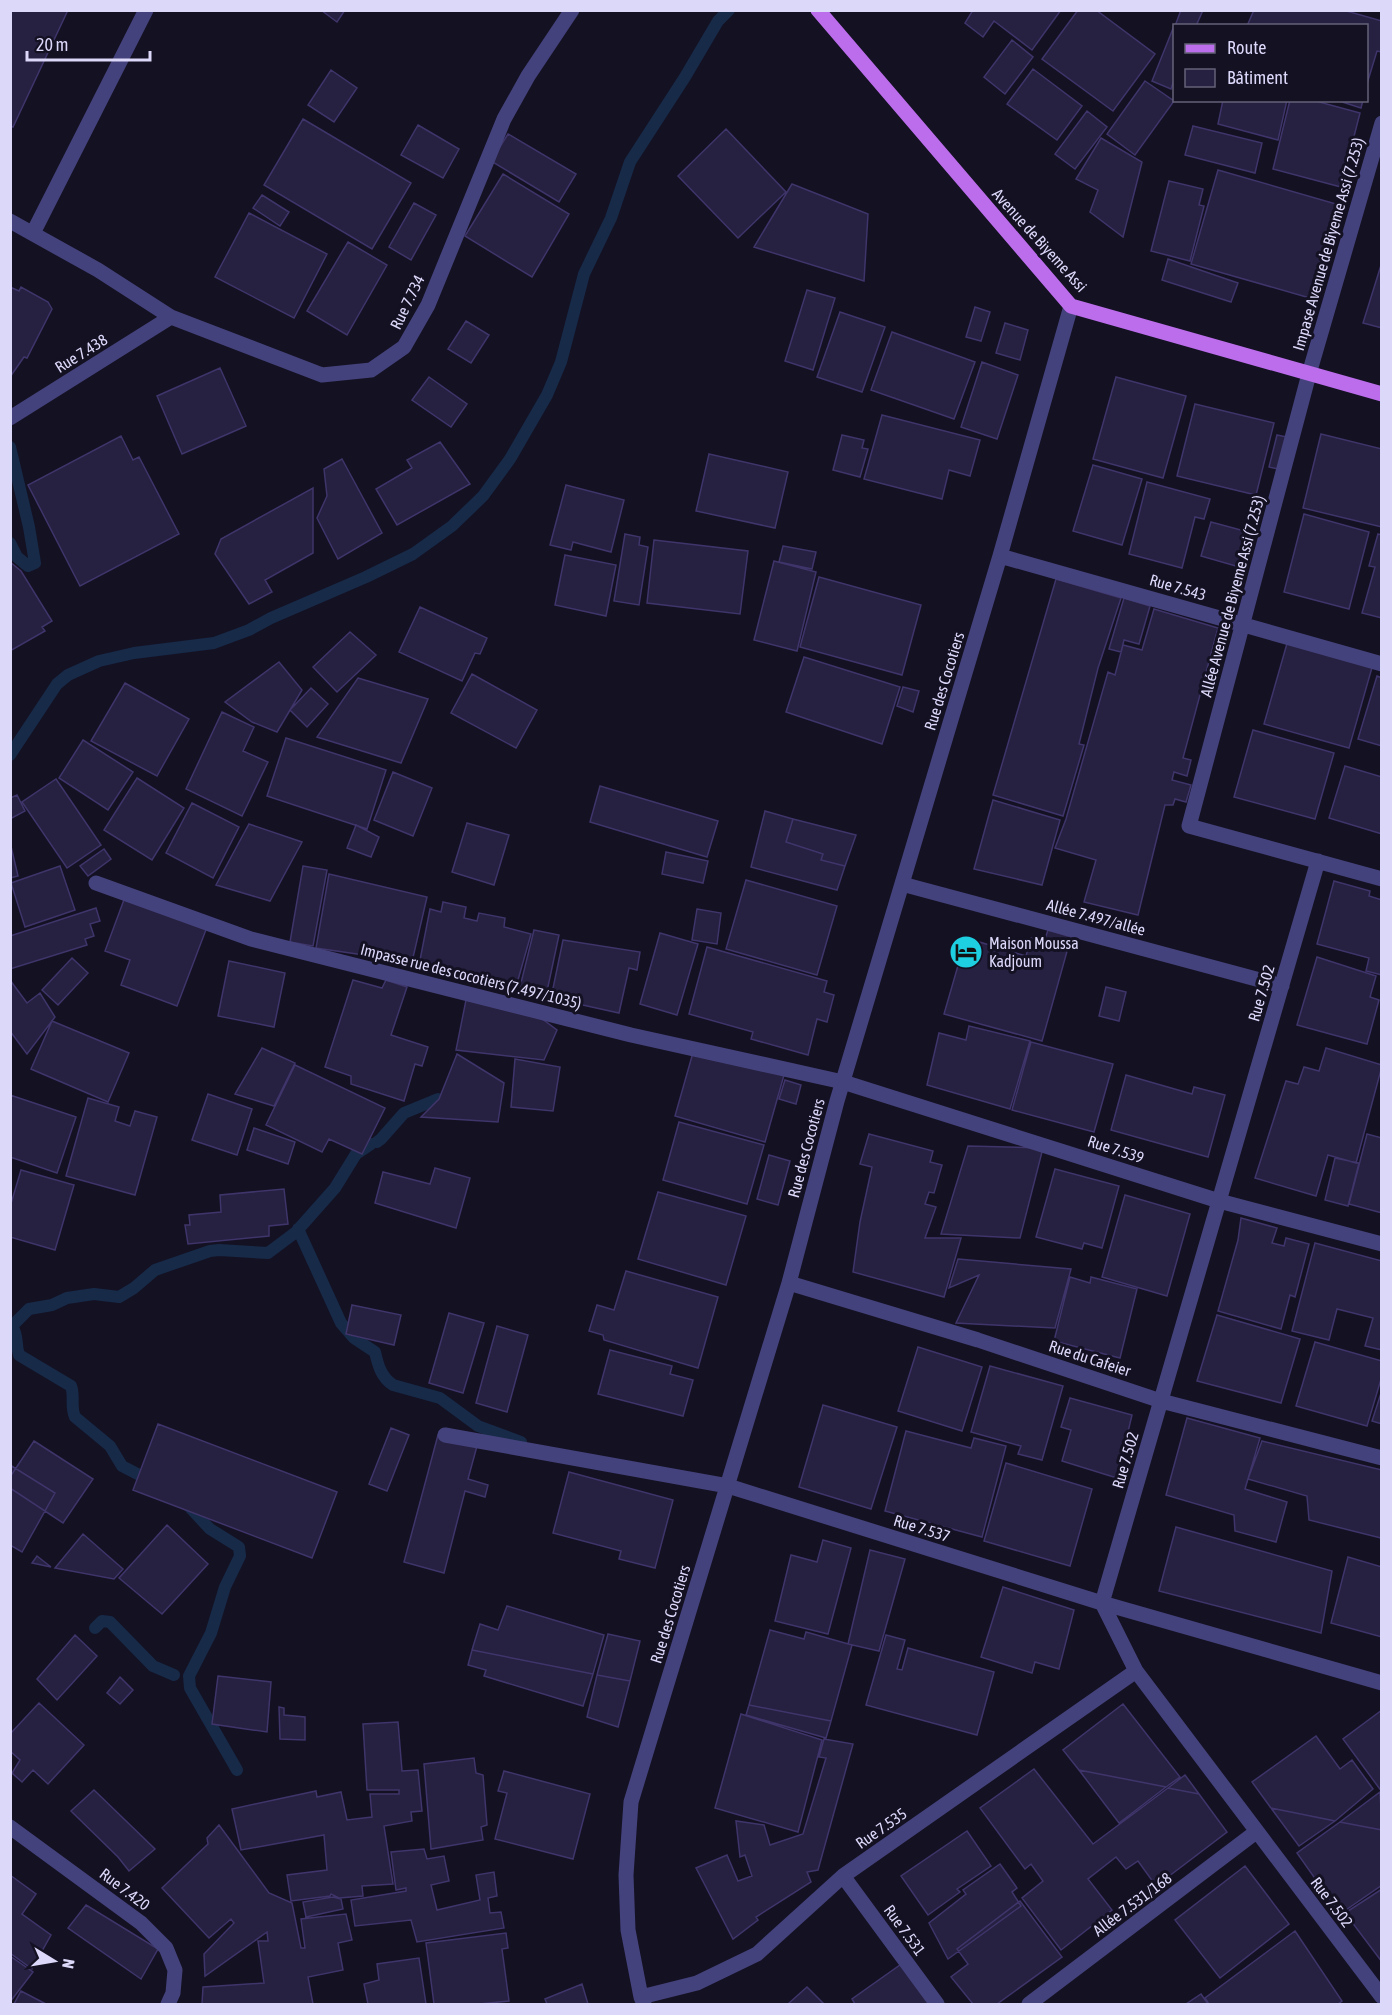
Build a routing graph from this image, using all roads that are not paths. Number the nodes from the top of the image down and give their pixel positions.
1 (146, 10) edge
2 (572, 10) edge
3 (818, 10) edge
4 (1382, 123) edge
5 (10, 221) edge
6 (33, 233) junction
7 (1071, 306) junction
8 (171, 317) junction
9 (1309, 374) junction
10 (1382, 394) edge
11 (10, 418) edge
12 (1000, 556) junction
13 (1244, 624) junction
14 (1382, 664) edge
15 (1318, 861) junction
16 (1382, 879) edge
17 (96, 883) dead end
18 (902, 884) junction
19 (1282, 986) junction
20 (843, 1082) junction
21 (1219, 1201) junction
22 (1382, 1244) edge
23 (789, 1283) junction
24 (1161, 1401) junction
25 (445, 1435) dead end
26 (1382, 1458) edge
27 (729, 1486) junction
28 (1102, 1603) junction
29 (1136, 1671) junction
30 (1382, 1683) edge
31 (10, 1827) edge
32 (1256, 1832) junction
33 (843, 1876) junction
34 (1382, 1997) edge
35 (643, 2001) edge
36 (168, 2004) edge
37 (937, 2004) edge
38 (1029, 2004) edge

1 - 6 street
2 - 8 street, Rue 7.734
3 - 7 main road, Avenue de Biyeme Assi
4 - 9 street, Impase Avenue de Biyeme Assi (7.253)
5 - 6 street, Rue 7.734
6 - 8 street, Rue 7.734
7 - 9 main road, Avenue de Biyeme Assi
7 - 12 street, Rue des Cocotiers
8 - 11 street, Rue 7.438
9 - 10 main road, Avenue de Biyeme Assi
9 - 13 street, Allée Avenue de Biyeme Assi (7.253)
12 - 13 street, Rue 7.543
12 - 18 street, Rue des Cocotiers
13 - 14 street, Rue 7.543
13 - 15 street, Allée Avenue de Biyeme Assi (7.253)
15 - 16 street
15 - 19 street, Rue 7.502
17 - 20 street, Impasse rue des cocotiers (7.497/1035)
18 - 19 street, Allée 7.497/allée
18 - 20 street, Rue des Cocotiers
19 - 21 street, Rue 7.502
20 - 21 street, Rue 7.539
20 - 23 street, Rue des Cocotiers
21 - 22 street, Rue 7.539
21 - 24 street, Rue 7.502
23 - 24 street, Rue du Cafeier
23 - 27 street, Rue des Cocotiers
24 - 26 street, Rue du Cafeier
24 - 28 street, Rue 7.502
25 - 27 street, Rue 7.537
27 - 28 street, Rue 7.537
27 - 35 street, Rue des Cocotiers
28 - 29 street, Rue 7.502
28 - 30 street, Rue 7.537
29 - 32 street, Rue 7.502
29 - 33 street, Rue 7.535
31 - 36 street, Rue 7.420
32 - 34 street, Rue 7.502
32 - 38 street, Allée 7.531/168
33 - 35 street, Rue 7.535
33 - 37 street, Rue 7.531

